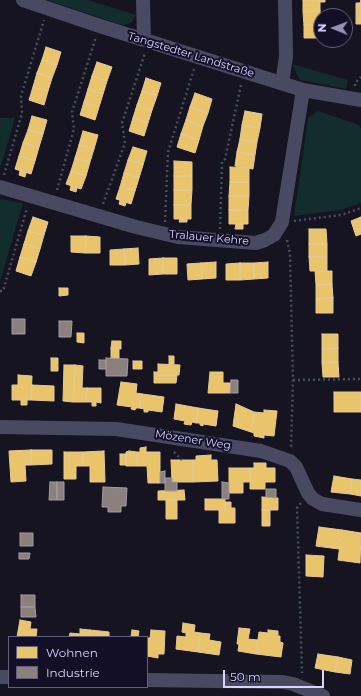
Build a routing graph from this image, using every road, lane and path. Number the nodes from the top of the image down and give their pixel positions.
1 (23, 0) edge
2 (143, 0) edge
3 (285, 0) edge
4 (47, 9) junction
5 (100, 26) junction
6 (147, 40) junction
7 (198, 56) junction
8 (244, 71) junction
9 (282, 82) junction
10 (304, 90) junction
11 (361, 100) edge
12 (0, 187) edge
13 (31, 195) junction
14 (53, 202) junction
15 (361, 208) edge
16 (99, 216) junction
17 (282, 222) junction
18 (164, 234) junction
19 (220, 241) junction
20 (0, 292) edge
21 (361, 379) edge
22 (294, 380) junction
23 (0, 427) edge
24 (168, 450) dead end
25 (182, 460) dead end
26 (290, 461) junction
27 (308, 493) junction
28 (361, 510) edge
29 (148, 680) edge
30 (302, 687) junction
31 (323, 696) edge

1 - 4 street, Tangstedter Landstraße
2 - 6 street
3 - 9 street
4 - 5 street, Tangstedter Landstraße
4 - 12 path
5 - 6 street, Tangstedter Landstraße
5 - 14 path
6 - 7 street, Tangstedter Landstraße
6 - 16 path
7 - 8 street, Tangstedter Landstraße
7 - 18 path
8 - 9 street, Tangstedter Landstraße
8 - 19 path
9 - 10 street, Tangstedter Landstraße
10 - 11 street, Tangstedter Landstraße
10 - 17 street, Tralauer Kehre
12 - 13 street, Tralauer Kehre
13 - 14 street, Tralauer Kehre
13 - 20 path
14 - 16 street, Tralauer Kehre
15 - 17 path
16 - 18 street, Tralauer Kehre
17 - 19 street, Tralauer Kehre
17 - 22 path
18 - 19 street, Tralauer Kehre
21 - 22 path
22 - 26 path
23 - 26 street, Mözener Weg
24 - 25 path
26 - 27 street
27 - 28 street
27 - 30 path
29 - 30 street
30 - 31 street

